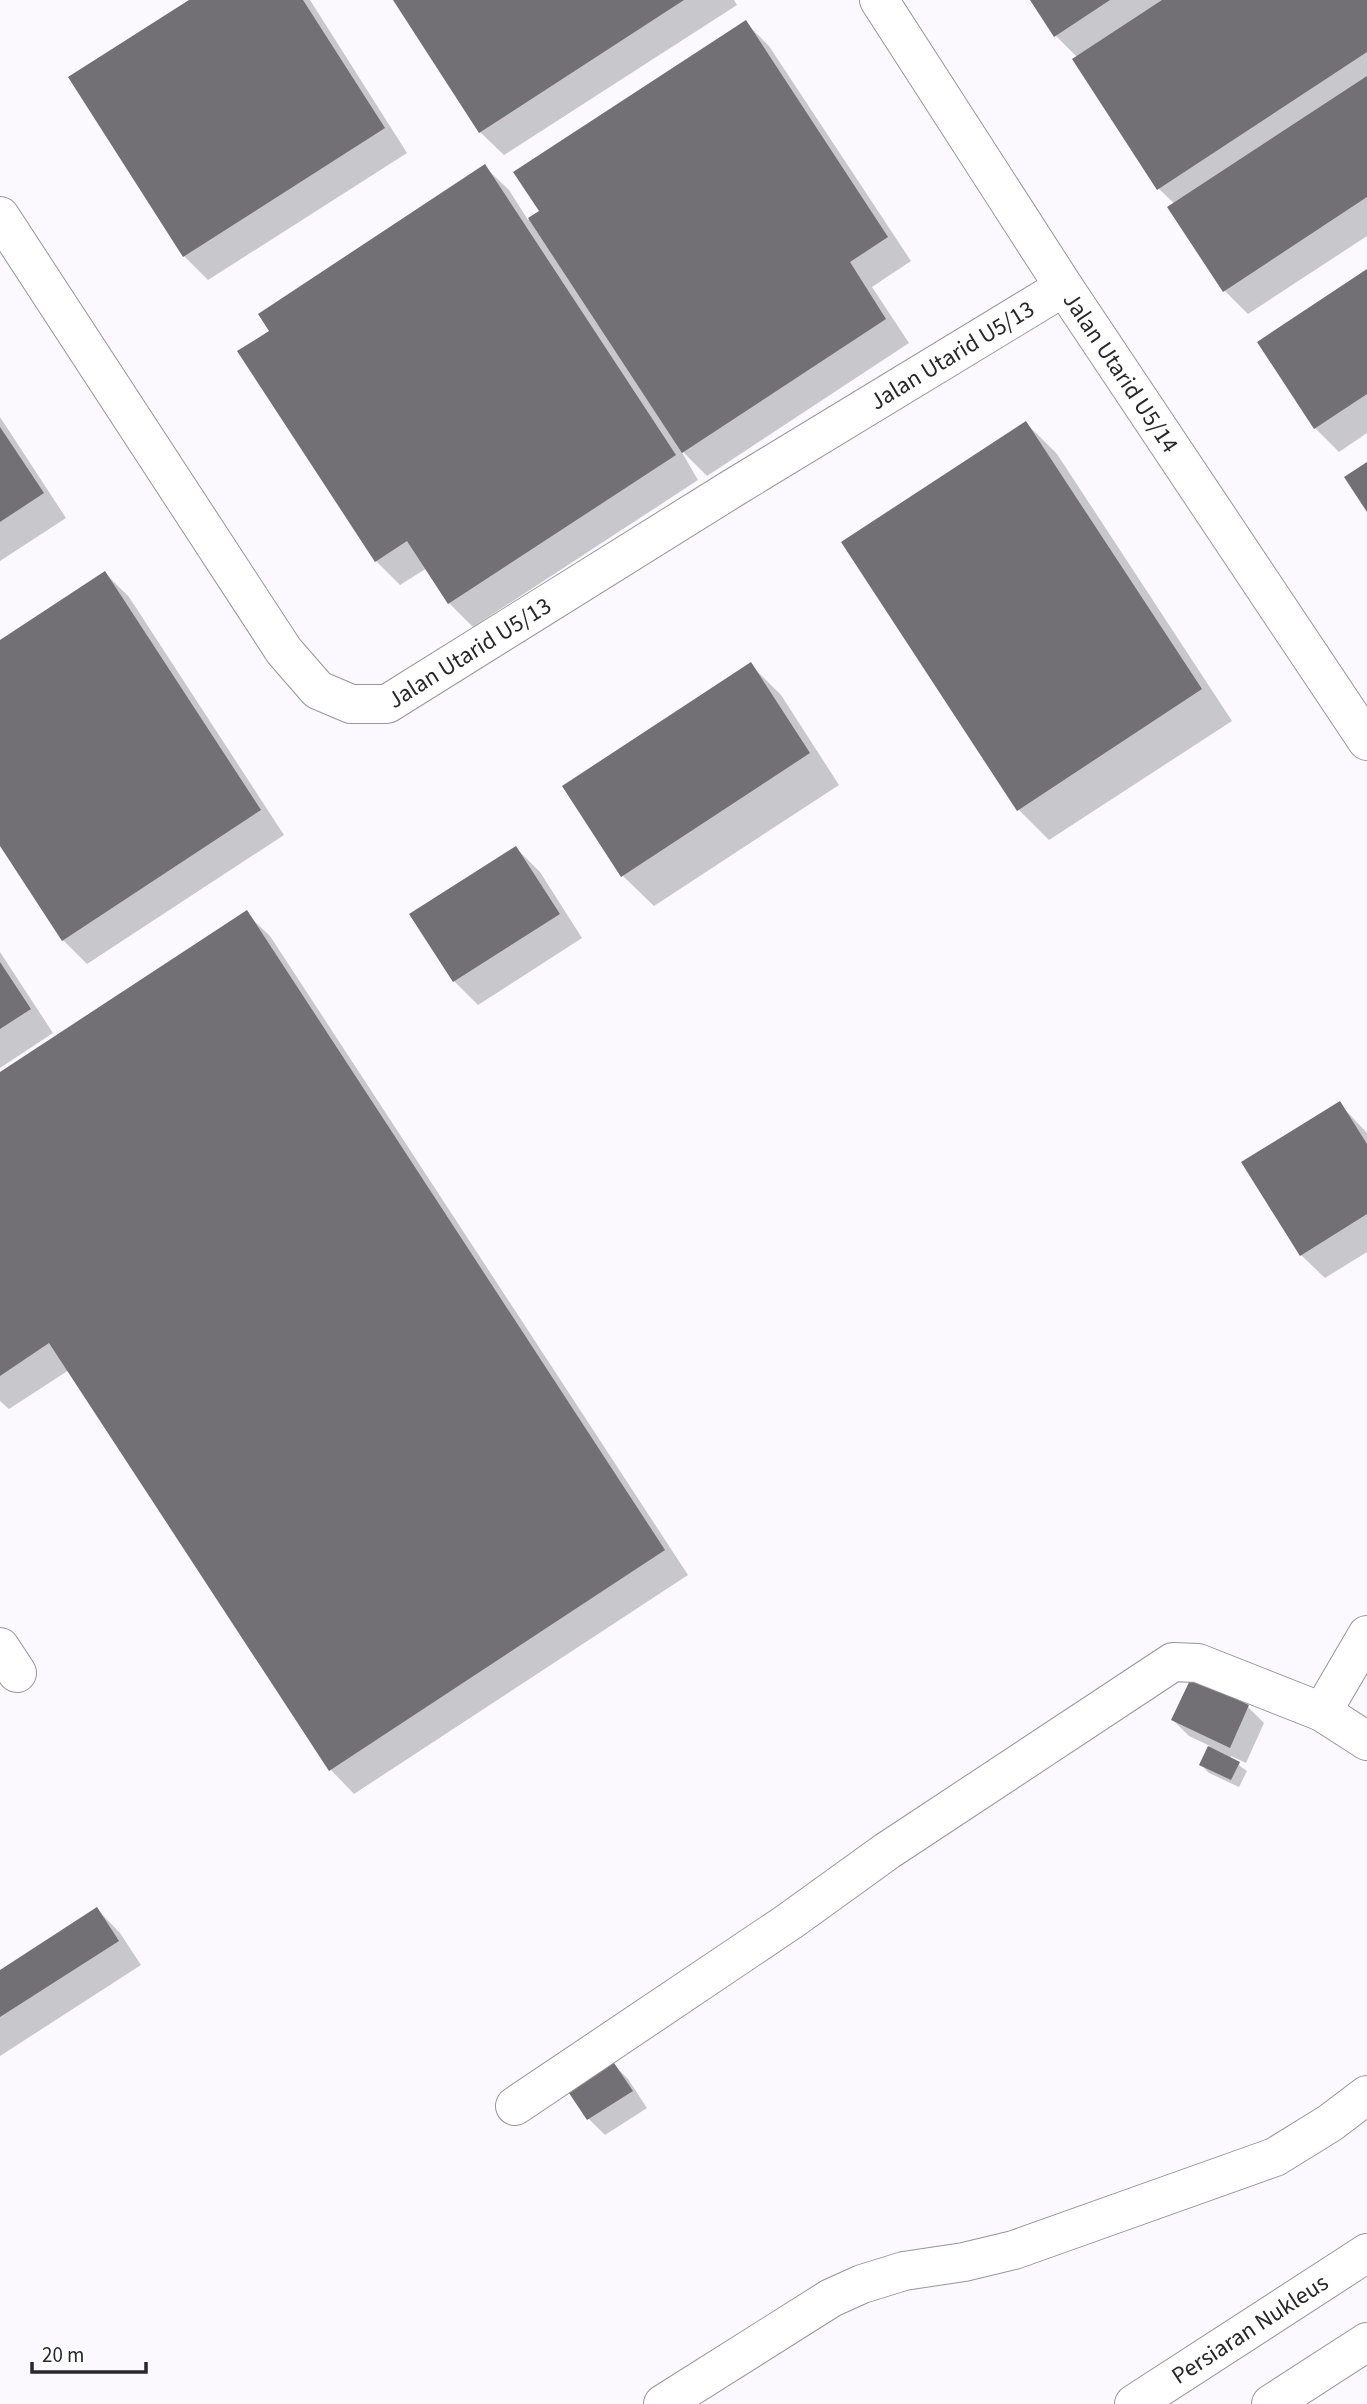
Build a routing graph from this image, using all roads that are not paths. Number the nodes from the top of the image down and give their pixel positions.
1 (879, 0) edge
2 (0, 216) edge
3 (1064, 287) junction
4 (1367, 741) edge
5 (1367, 1635) edge
6 (1322, 1712) junction
7 (1367, 1741) edge
8 (1367, 2095) edge
9 (515, 2106) dead end
10 (1367, 2253) edge
11 (1367, 2342) edge
12 (663, 2404) edge
13 (1134, 2404) edge
14 (1270, 2404) edge

1 - 3 street, Jalan Utarid U5/14
2 - 3 street, Jalan Utarid U5/13
3 - 4 street, Jalan Utarid U5/14
5 - 6 street
6 - 7 street
6 - 9 street
8 - 12 street
10 - 13 street, Persiaran Nukleus
11 - 14 street

